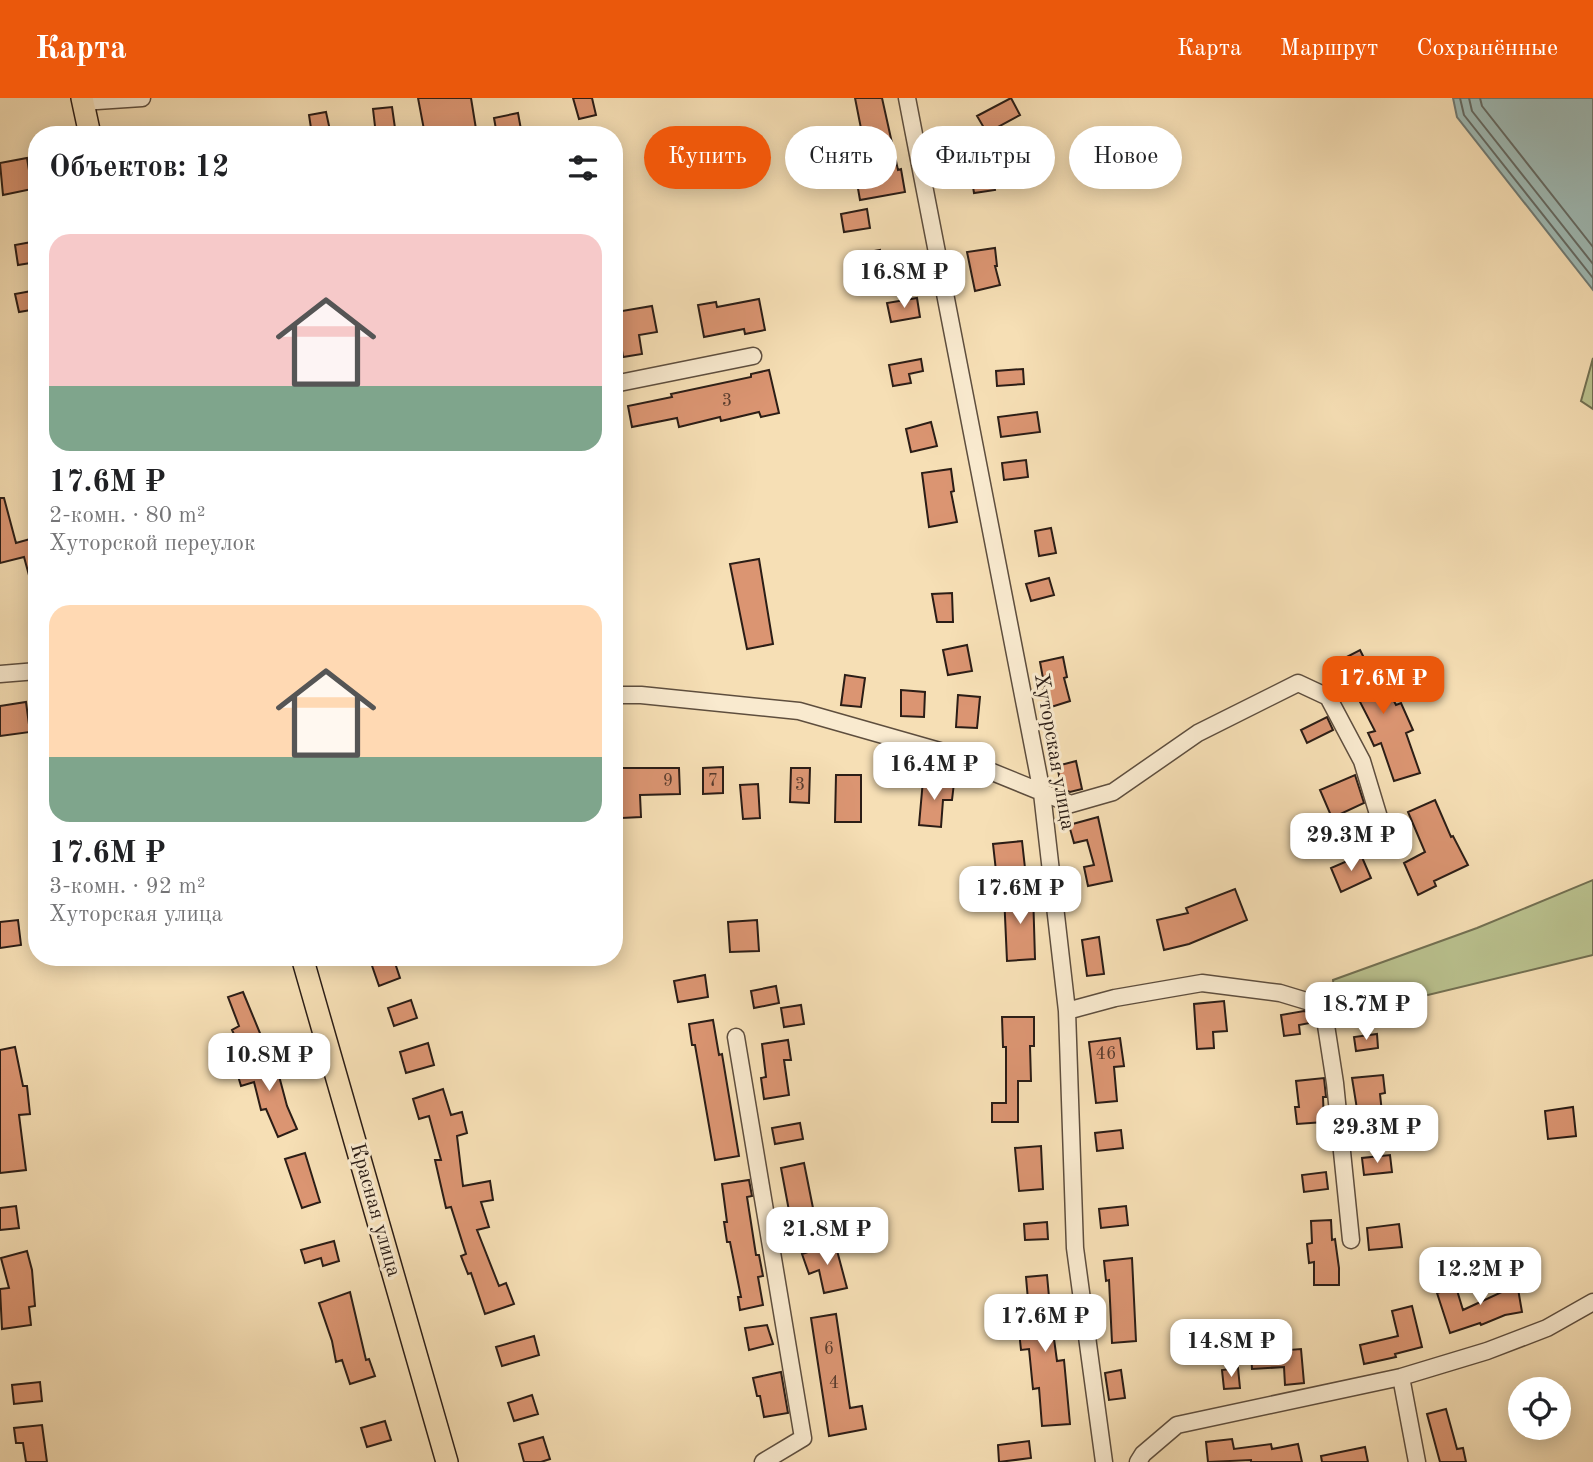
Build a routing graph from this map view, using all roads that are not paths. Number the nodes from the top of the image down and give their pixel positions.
1 (142, 98) edge
2 (907, 98) edge
3 (82, 100) edge
4 (88, 126) edge
5 (754, 356) dead end
6 (623, 382) edge
7 (28, 672) edge
8 (0, 674) edge
9 (623, 695) edge
10 (1042, 793) junction
11 (1384, 834) dead end
12 (305, 966) edge
13 (1067, 1011) junction
14 (737, 1037) dead end
15 (1351, 1240) dead end
16 (1593, 1302) edge
17 (1401, 1377) junction
18 (447, 1462) edge
19 (763, 1462) edge
20 (1104, 1462) edge
21 (1138, 1462) edge
22 (1416, 1462) edge

1 - 3 street
2 - 10 street, Хуторская улица
3 - 4 main road
5 - 6 street
7 - 8 street
9 - 10 street
10 - 11 street
10 - 13 street, Хуторская улица
12 - 18 main road, Красная улица
13 - 15 street
13 - 20 street, Хуторская улица
14 - 19 street
16 - 17 street
17 - 21 street
17 - 22 street

